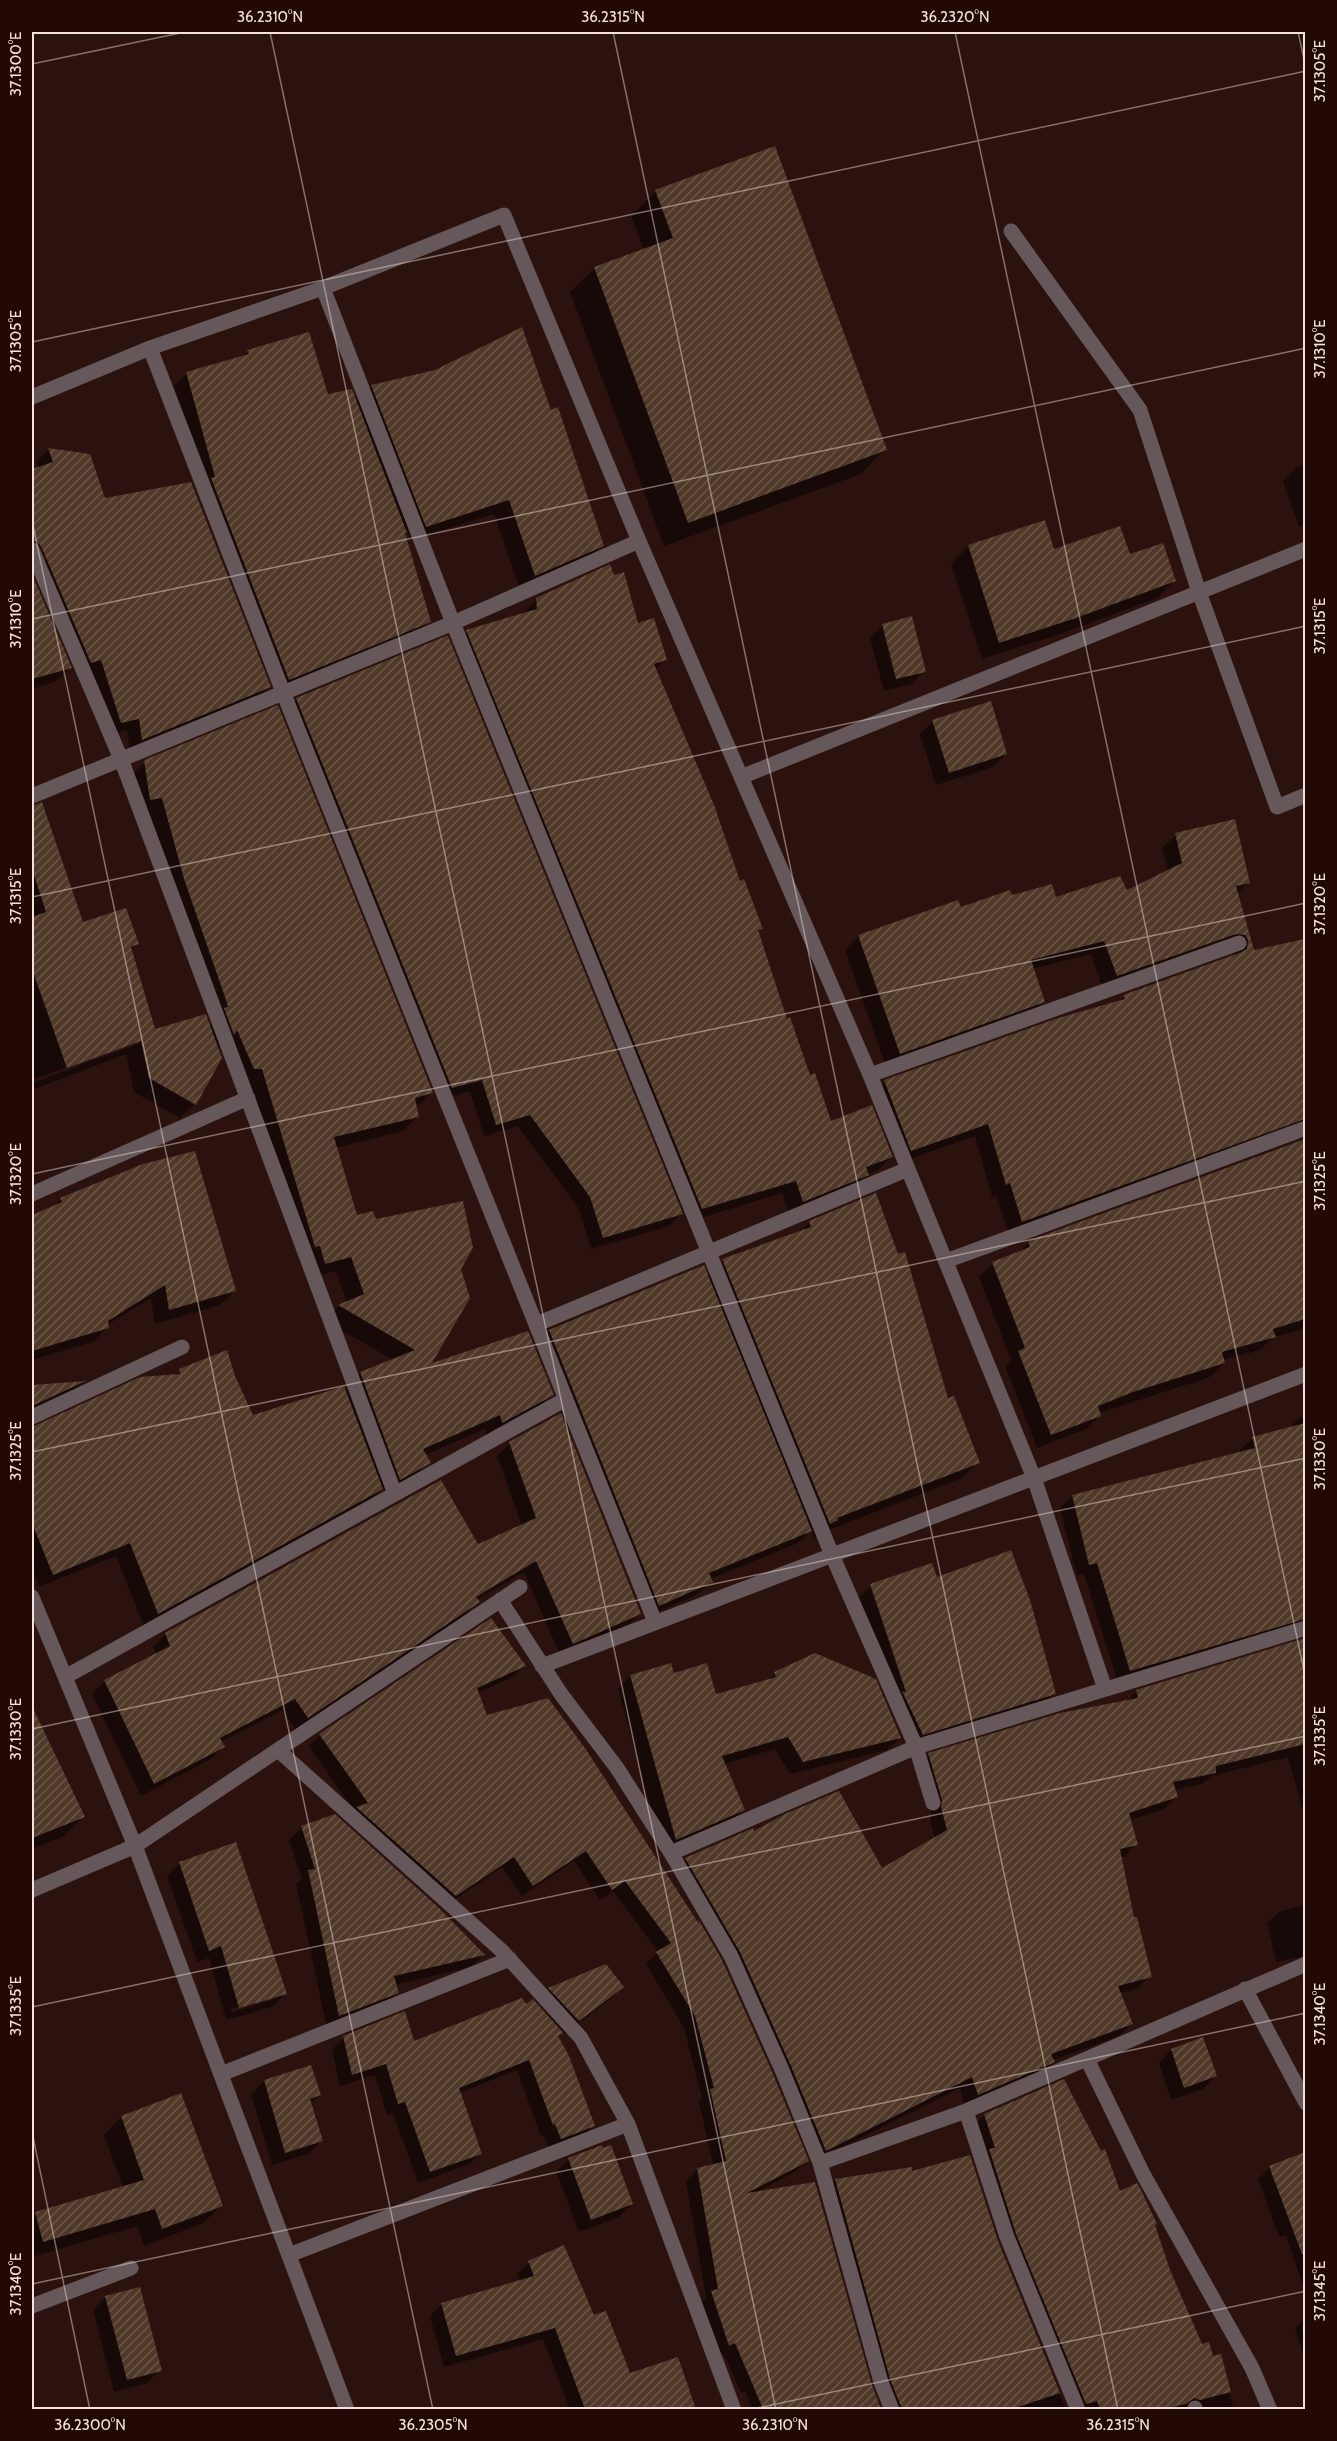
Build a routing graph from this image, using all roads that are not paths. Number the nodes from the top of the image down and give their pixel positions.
1 (1011, 231) dead end
2 (323, 288) junction
3 (150, 348) junction
4 (32, 397) edge
5 (639, 541) junction
6 (1305, 549) edge
7 (32, 550) edge
8 (1199, 592) junction
9 (453, 623) junction
10 (283, 692) junction
11 (121, 759) junction
12 (741, 777) junction
13 (1305, 795) edge
14 (32, 796) edge
15 (1239, 943) dead end
16 (870, 1075) junction
17 (248, 1098) junction
18 (1305, 1128) edge
19 (908, 1169) junction
20 (32, 1194) edge
21 (710, 1252) junction
22 (946, 1261) junction
23 (537, 1324) junction
24 (182, 1347) dead end
25 (1305, 1374) edge
26 (566, 1399) junction
27 (32, 1417) edge
28 (1034, 1478) junction
29 (395, 1494) junction
30 (832, 1555) junction
31 (520, 1587) dead end
32 (32, 1597) edge
33 (500, 1600) junction
34 (656, 1622) junction
35 (1305, 1628) edge
36 (542, 1666) junction
37 (65, 1677) junction
38 (1105, 1689) junction
39 (916, 1747) junction
40 (278, 1750) junction
41 (933, 1803) dead end
42 (135, 1846) junction
43 (671, 1852) junction
44 (32, 1890) edge
45 (510, 1959) junction
46 (1305, 1964) edge
47 (1245, 1989) junction
48 (1087, 2059) junction
49 (221, 2074) junction
50 (1305, 2103) edge
51 (966, 2111) junction
52 (628, 2124) junction
53 (820, 2163) junction
54 (289, 2255) junction
55 (131, 2268) dead end
56 (32, 2306) edge
57 (347, 2409) edge
58 (734, 2409) edge
59 (892, 2409) edge
60 (1078, 2409) edge
61 (1270, 2409) edge

1 - 8 street
2 - 3 street
2 - 5 street
2 - 9 street
3 - 4 street
3 - 10 street
5 - 9 street
5 - 12 street
6 - 8 street
7 - 11 street
8 - 12 street
8 - 13 street
9 - 10 street
9 - 21 street
10 - 11 street
10 - 23 street
11 - 14 street
11 - 17 street
12 - 16 street
15 - 16 street
16 - 19 street
17 - 20 street
17 - 29 street
18 - 22 street
19 - 21 street
19 - 22 street
21 - 23 street
21 - 30 street
22 - 28 street
23 - 26 street
24 - 27 street
25 - 28 street
26 - 29 street
26 - 34 street
28 - 30 street
28 - 38 street
29 - 37 street
30 - 34 street
30 - 39 street
31 - 33 street
32 - 37 street
33 - 36 street
33 - 40 street
34 - 36 street
35 - 38 street
36 - 43 street
37 - 42 street
38 - 39 street
39 - 41 street
39 - 43 street
40 - 42 street
40 - 45 street
42 - 44 street
42 - 49 street
43 - 53 street
45 - 49 street
45 - 52 street
46 - 47 street
47 - 48 street
47 - 50 street
48 - 51 street
48 - 61 street
49 - 54 street
51 - 53 street
51 - 60 street
52 - 54 street
52 - 58 street
53 - 59 street
54 - 57 street
55 - 56 street

